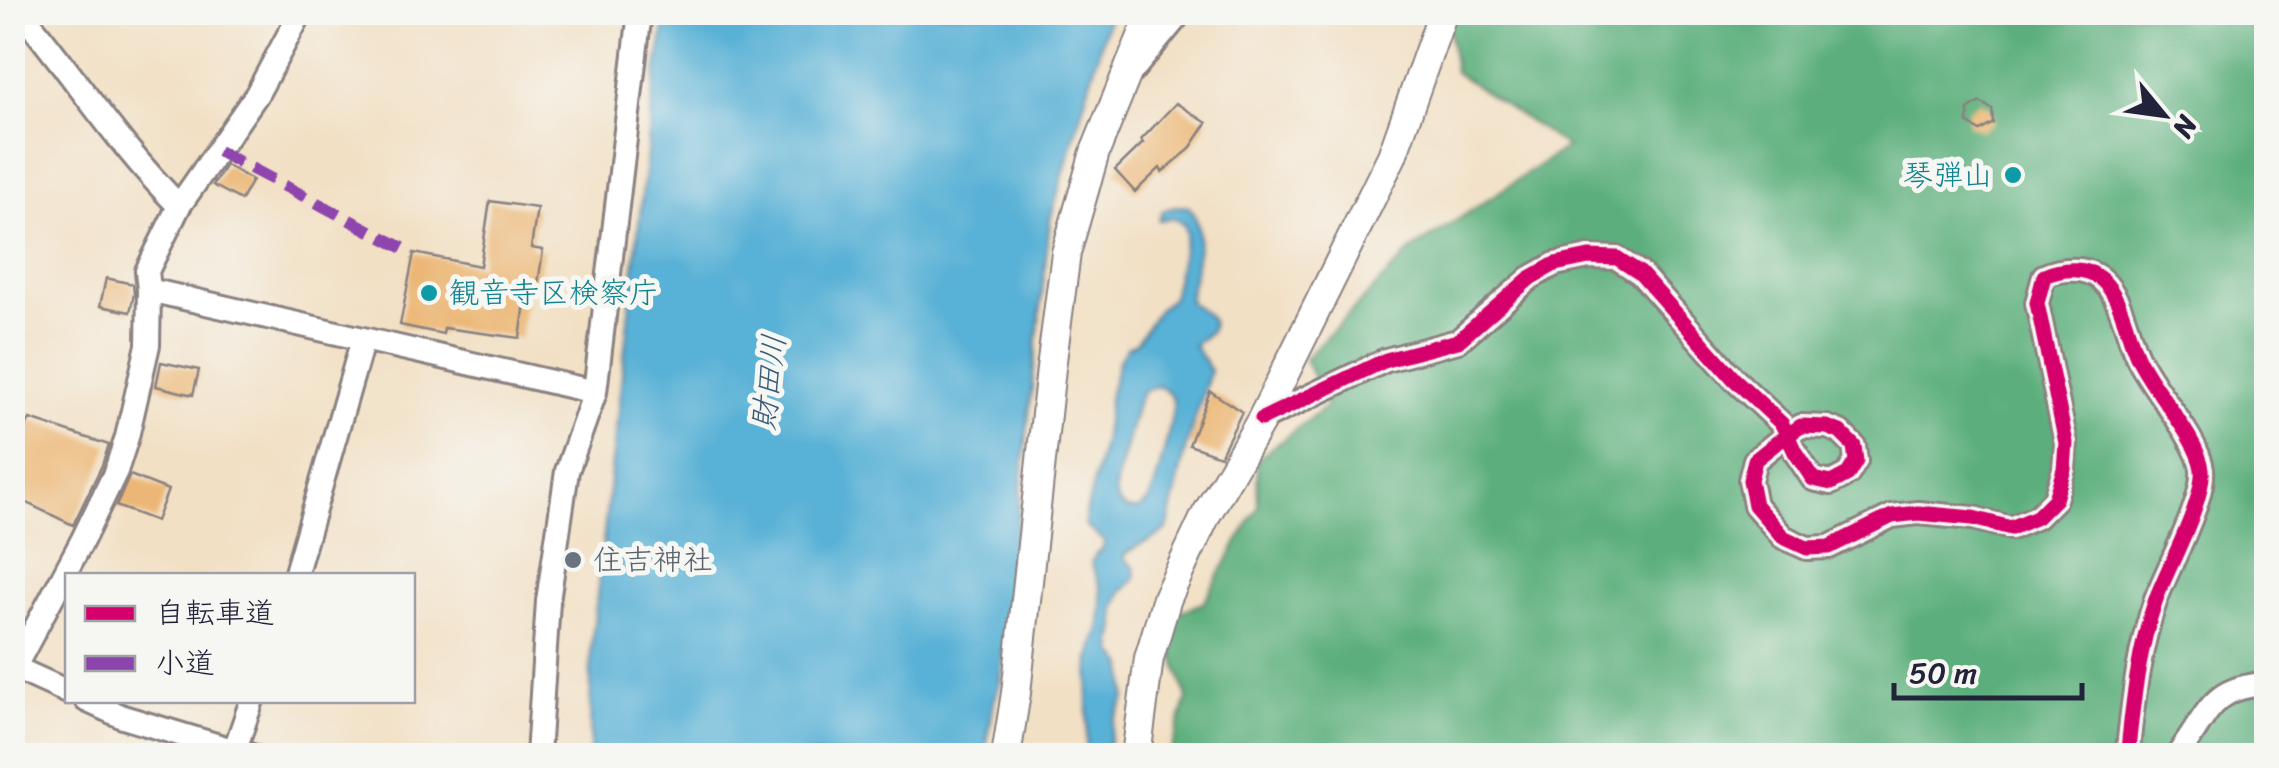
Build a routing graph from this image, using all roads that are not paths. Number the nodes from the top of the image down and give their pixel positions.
1 (21, 12) edge
2 (301, 12) edge
3 (640, 12) edge
4 (1152, 12) edge
5 (1181, 12) edge
6 (1443, 12) edge
7 (1124, 80) junction
8 (179, 206) junction
9 (149, 290) junction
10 (363, 340) junction
11 (595, 392) junction
12 (1262, 419) junction
13 (1782, 424) dead end
14 (1795, 452) dead end
15 (65, 573) edge
16 (65, 573) edge
17 (296, 573) edge
18 (14, 670) edge
19 (2266, 684) edge
20 (65, 691) edge
21 (93, 703) edge
22 (251, 703) edge
23 (243, 752) edge
24 (538, 756) edge
25 (1006, 756) edge
26 (1136, 756) edge
27 (2133, 756) edge
28 (2178, 756) edge

1 - 8 street
2 - 8 street
3 - 11 street
4 - 7 street
5 - 7 street
6 - 12 street
7 - 25 street
8 - 9 street
9 - 10 street
9 - 15 street
10 - 11 street
10 - 17 street
11 - 24 street
12 - 13 street
12 - 26 street
14 - 27 street
16 - 18 street
18 - 20 street
19 - 28 street
21 - 23 street
22 - 23 street

